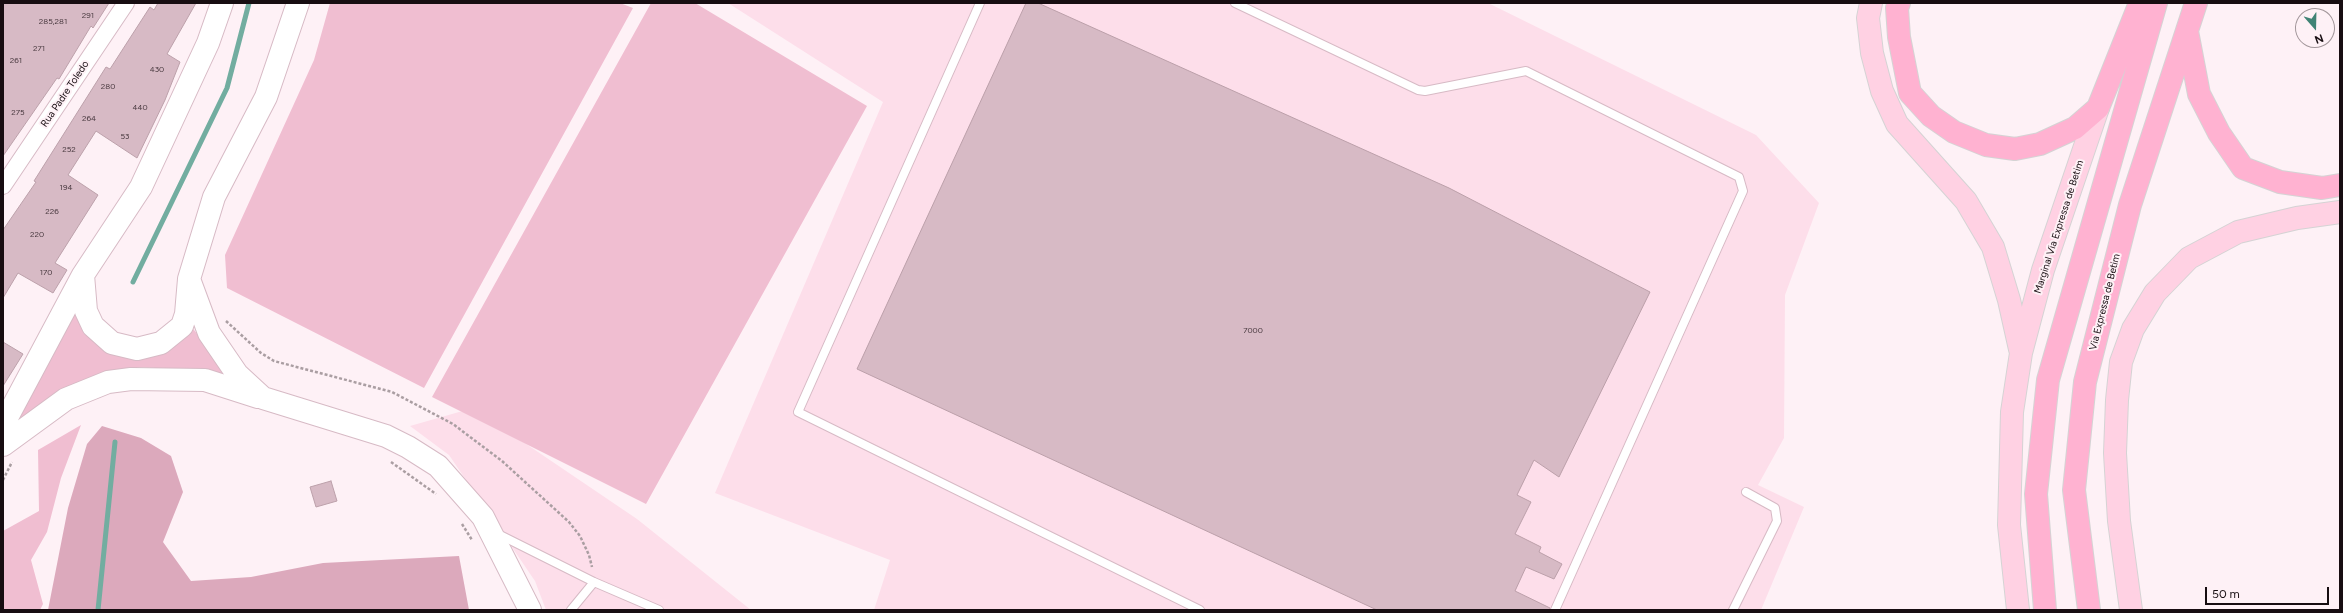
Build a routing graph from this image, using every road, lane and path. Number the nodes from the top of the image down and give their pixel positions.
1 (126, 3) edge
2 (222, 3) edge
3 (298, 3) edge
4 (980, 3) edge
5 (1235, 3) edge
6 (1871, 3) edge
7 (1898, 3) edge
8 (2140, 3) edge
9 (2156, 3) edge
10 (2196, 3) edge
11 (2188, 31) junction
12 (2098, 108) junction
13 (2340, 185) edge
14 (3, 186) edge
15 (2340, 212) edge
16 (83, 275) junction
17 (189, 279) junction
18 (197, 302) junction
19 (2021, 353) junction
20 (263, 398) junction
21 (3, 425) edge
22 (10, 451) edge
23 (386, 458) dead end
24 (3, 480) edge
25 (1746, 492) dead end
26 (438, 495) dead end
27 (459, 518) dead end
28 (490, 530) junction
29 (475, 546) dead end
30 (594, 582) junction
31 (530, 610) edge
32 (571, 610) edge
33 (659, 610) edge
34 (1200, 610) edge
35 (1555, 610) edge
36 (1733, 610) edge
37 (2018, 610) edge
38 (2045, 610) edge
39 (2089, 610) edge
40 (2131, 610) edge

1 - 14 street, Rua Padre Toledo
2 - 16 main road
3 - 17 main road
4 - 34 lane
5 - 35 lane
6 - 19 main road
7 - 12 highway
8 - 12 highway
9 - 38 highway
10 - 11 highway, Via Expressa de Betim
11 - 13 highway
11 - 39 highway, Via Expressa de Betim
12 - 19 main road, Marginal Via Expressa de Betim
15 - 40 main road
16 - 17 main road
16 - 21 main road
17 - 18 main road
18 - 20 main road
18 - 30 path
19 - 37 main road, Marginal Via Expressa de Betim
20 - 22 main road
20 - 28 main road
22 - 24 path
23 - 26 path
25 - 36 lane
27 - 29 path
28 - 30 lane
28 - 31 main road
30 - 32 lane
30 - 33 lane

